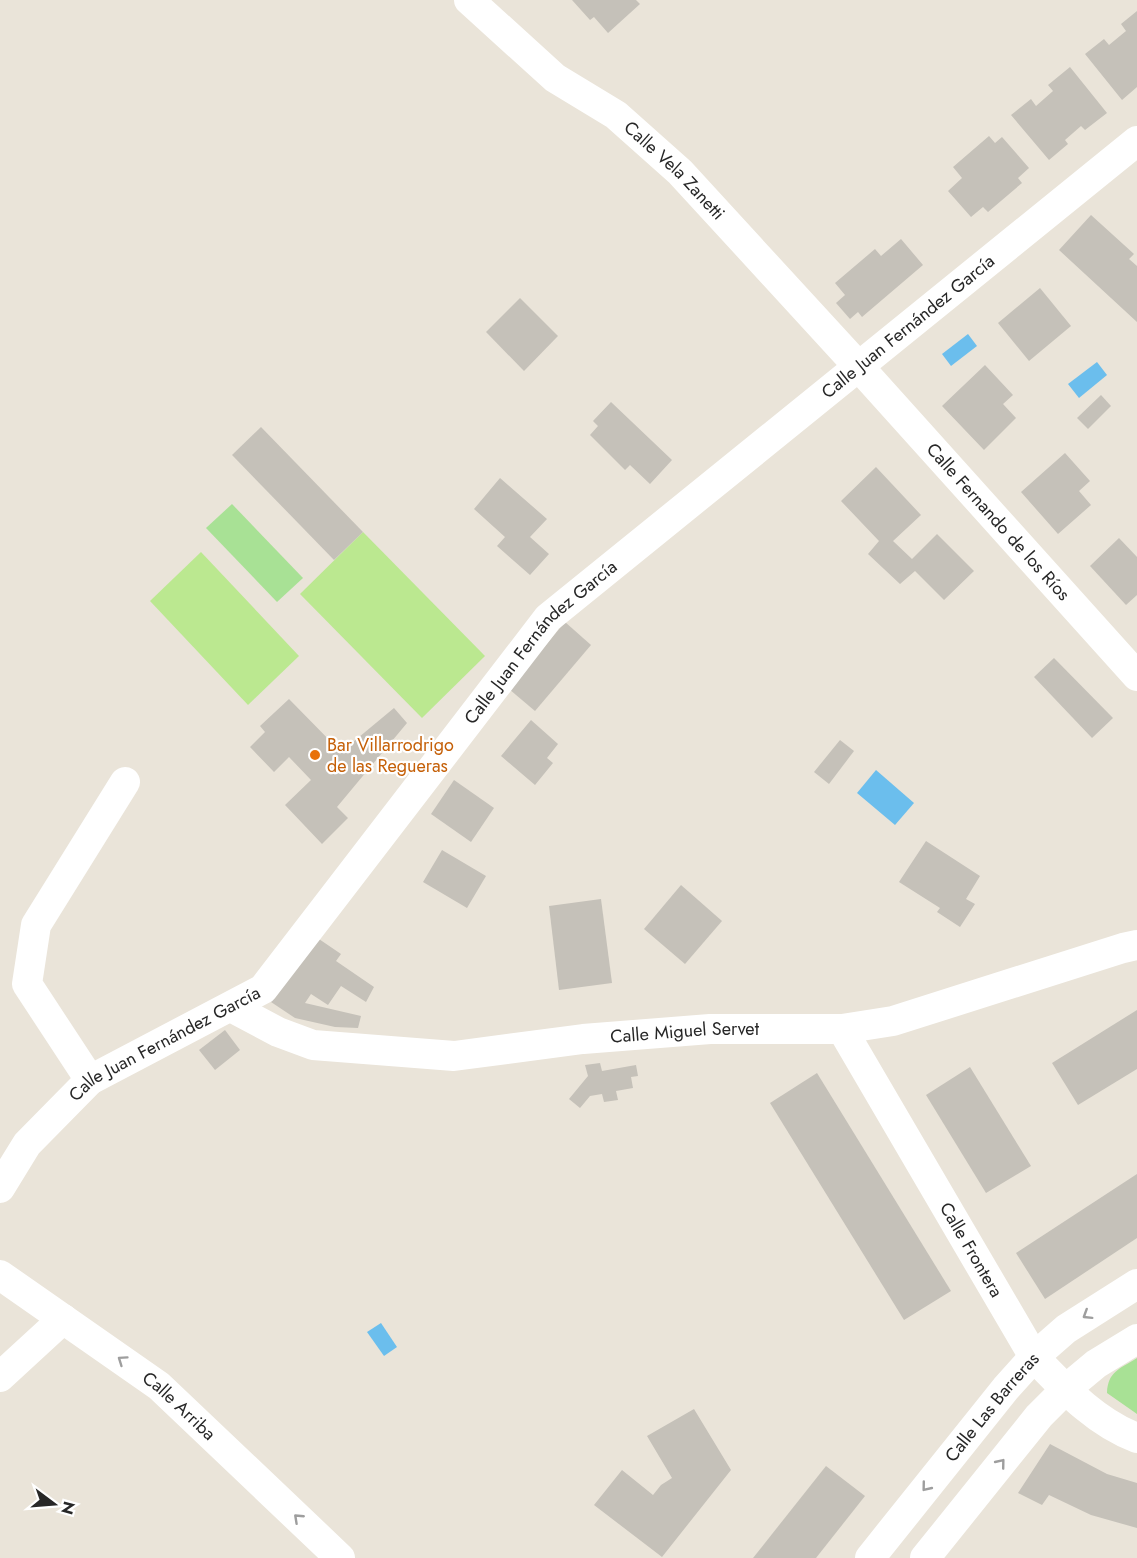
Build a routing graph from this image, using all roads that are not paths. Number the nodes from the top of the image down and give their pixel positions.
1 (469, 0) edge
2 (1137, 141) edge
3 (859, 367) junction
4 (1137, 676) edge
5 (124, 782) dead end
6 (1137, 945) edge
7 (231, 1007) junction
8 (842, 1029) junction
9 (90, 1080) junction
10 (0, 1188) edge
11 (0, 1275) edge
12 (1137, 1284) edge
13 (63, 1319) junction
14 (1137, 1339) edge
15 (1034, 1357) junction
16 (0, 1377) edge
17 (1066, 1389) junction
18 (1137, 1438) edge
19 (340, 1558) edge
20 (870, 1558) edge
21 (925, 1558) edge

1 - 3 street, Calle Vela Zanetti
2 - 3 street, Calle Juan Fernández García
3 - 4 street, Calle Fernando de los Ríos
3 - 7 street, Calle Juan Fernández García
5 - 9 street
6 - 8 street, Calle Miguel Servet
7 - 8 street, Calle Miguel Servet
7 - 9 street, Calle Juan Fernández García
8 - 15 street, Calle Frontera
9 - 10 street, Calle Juan Fernández García
11 - 13 street, Calle Arriba
12 -> 15 street, Calle Las Barreras
13 - 16 street
19 -> 13 street, Calle Arriba
14 - 17 street
15 - 17 street, Calle Frontera
15 -> 20 street, Calle Las Barreras
17 - 18 street, Calle Frontera
21 -> 17 street

